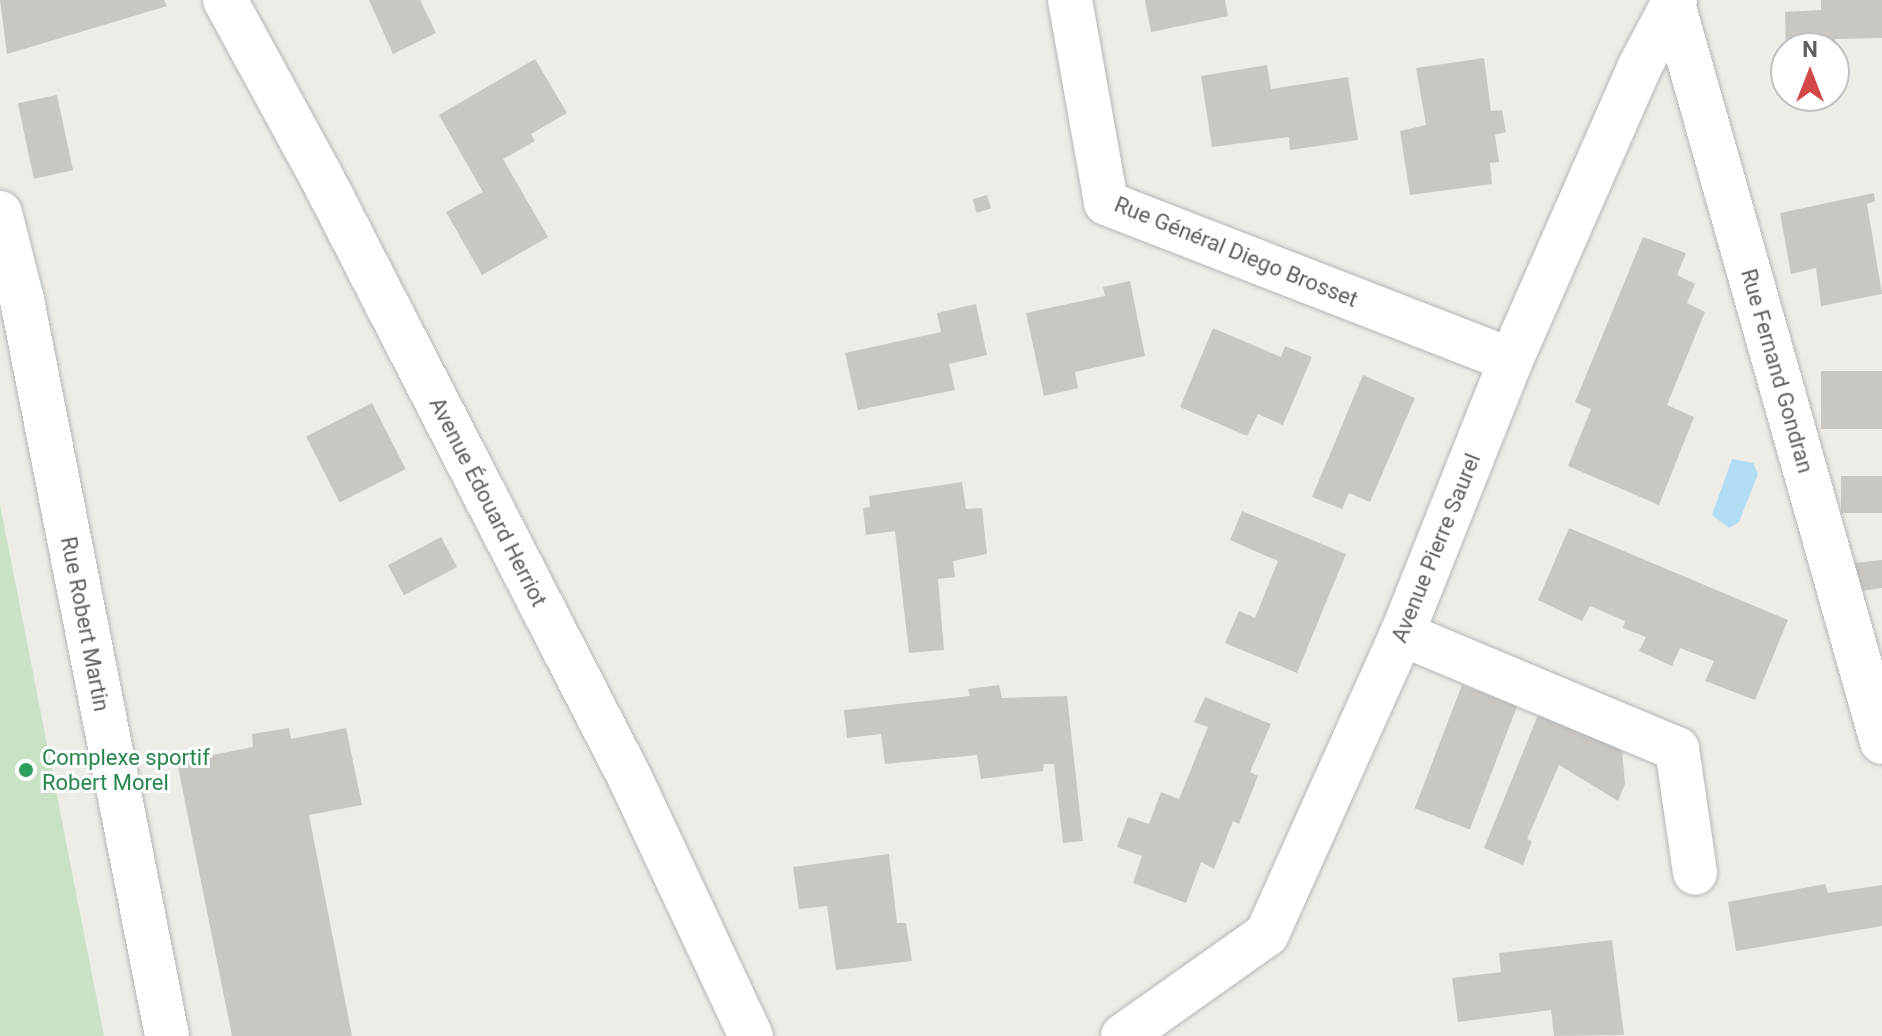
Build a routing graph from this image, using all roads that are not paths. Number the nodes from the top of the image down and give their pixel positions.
1 (225, 0) edge
2 (1070, 0) edge
3 (1673, 1) edge
4 (0, 213) edge
5 (1511, 360) junction
6 (1402, 634) junction
7 (1882, 742) edge
8 (1695, 873) dead end
9 (752, 1028) edge
10 (167, 1036) edge
11 (1123, 1036) edge

1 - 9 street, Avenue Édouard Herriot
2 - 5 street, Rue Général Diego Brosset
3 - 5 street, Avenue Pierre Saurel
3 - 7 street, Rue Fernand Gondran
4 - 10 street, Rue Robert Martin
5 - 6 street, Avenue Pierre Saurel
6 - 8 street
6 - 11 street, Avenue Pierre Saurel

